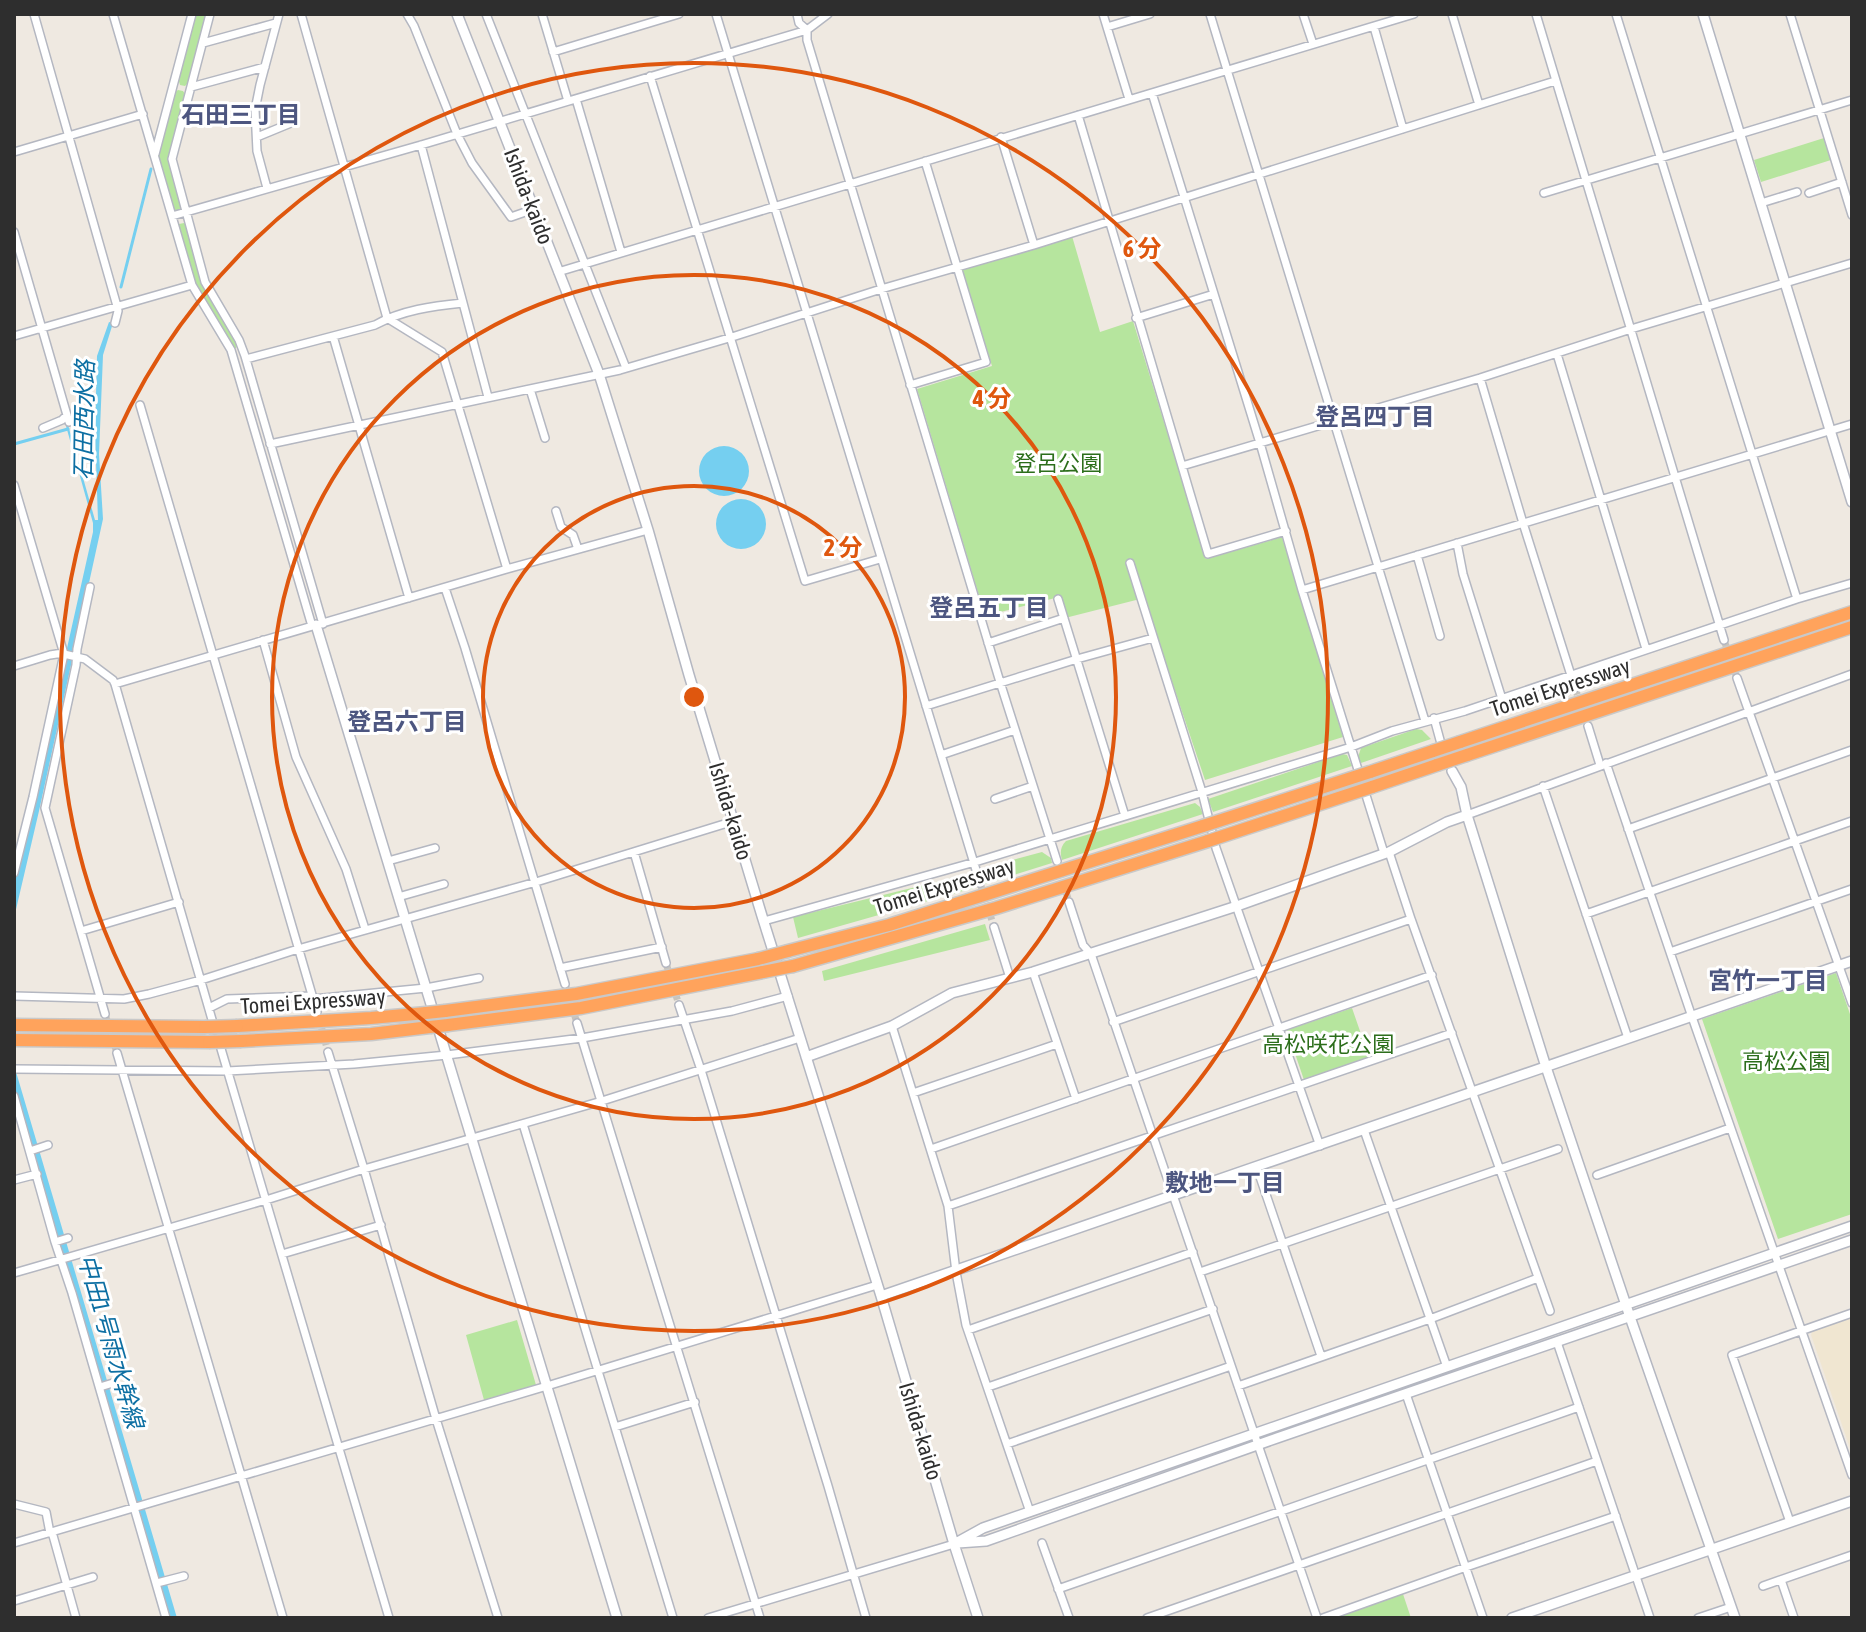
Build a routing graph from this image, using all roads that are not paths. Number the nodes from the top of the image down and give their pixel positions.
1 (34, 14) edge
2 (113, 14) edge
3 (192, 14) edge
4 (210, 14) edge
5 (279, 14) edge
6 (301, 14) edge
7 (407, 14) edge
8 (457, 14) edge
9 (486, 14) edge
10 (542, 14) edge
11 (679, 14) edge
12 (716, 14) edge
13 (797, 14) edge
14 (828, 14) edge
15 (1103, 14) edge
16 (1150, 14) edge
17 (1210, 14) edge
18 (1303, 14) edge
19 (1414, 14) edge
20 (1452, 14) edge
21 (1536, 14) edge
22 (1616, 14) edge
23 (1703, 14) edge
24 (1790, 14) edge
25 (276, 23) junction
26 (1107, 27) junction
27 (1374, 27) junction
28 (807, 30) junction
29 (203, 43) junction
30 (1313, 44) junction
31 (553, 52) junction
32 (728, 53) junction
33 (265, 67) junction
34 (1228, 70) junction
35 (650, 76) junction
36 (1555, 81) junction
37 (173, 86) junction
38 (191, 88) junction
39 (1152, 93) junction
40 (1129, 99) junction
41 (572, 100) junction
42 (1852, 100) edge
43 (1479, 105) junction
44 (1819, 109) junction
45 (143, 114) junction
46 (525, 114) junction
47 (1078, 115) junction
48 (500, 121) junction
49 (291, 123) dead end
50 (1403, 129) junction
51 (457, 134) junction
52 (1740, 135) junction
53 (70, 136) junction
54 (257, 137) junction
55 (1001, 137) junction
56 (421, 145) junction
57 (14, 152) edge
58 (155, 157) junction
59 (1660, 158) junction
60 (925, 161) junction
61 (345, 166) junction
62 (1259, 174) junction
63 (1585, 180) junction
64 (1842, 182) junction
65 (850, 183) junction
66 (267, 188) junction
67 (1797, 192) dead end
68 (1544, 193) dead end
69 (1809, 193) dead end
70 (1184, 196) junction
71 (1761, 203) junction
72 (773, 206) junction
73 (534, 209) junction
74 (186, 212) junction
75 (1852, 215) edge
76 (172, 216) junction
77 (1108, 221) junction
78 (697, 229) junction
79 (14, 232) edge
80 (1034, 245) junction
81 (621, 252) junction
82 (1852, 263) edge
83 (583, 264) junction
84 (957, 268) junction
85 (558, 272) junction
86 (1784, 282) junction
87 (192, 285) junction
88 (881, 289) junction
89 (1214, 294) junction
90 (463, 303) junction
91 (117, 306) junction
92 (1706, 306) junction
93 (805, 313) junction
94 (387, 318) junction
95 (1136, 318) junction
96 (115, 323) dead end
97 (41, 328) junction
98 (1631, 329) junction
99 (14, 336) edge
100 (333, 336) junction
101 (729, 338) junction
102 (1557, 354) junction
103 (246, 358) junction
104 (233, 359) junction
105 (626, 368) junction
106 (599, 374) junction
107 (1480, 378) junction
108 (910, 385) junction
109 (530, 389) junction
110 (488, 397) junction
111 (459, 404) junction
112 (140, 405) dead end
113 (1335, 421) junction
114 (359, 424) junction
115 (1852, 424) edge
116 (43, 428) dead end
117 (1830, 431) junction
118 (545, 438) dead end
119 (1260, 443) junction
120 (270, 444) junction
121 (1751, 455) junction
122 (1182, 466) junction
123 (1674, 478) junction
124 (14, 485) edge
125 (1601, 500) junction
126 (1852, 502) edge
127 (556, 511) dead end
128 (1523, 523) junction
129 (648, 530) junction
130 (1286, 531) junction
131 (1457, 543) junction
132 (578, 549) junction
133 (1417, 555) junction
134 (880, 559) junction
135 (1130, 563) dead end
136 (1380, 567) junction
137 (507, 569) junction
138 (1852, 583) edge
139 (90, 587) dead end
140 (445, 588) junction
141 (1302, 590) junction
142 (409, 598) junction
143 (1058, 599) dead end
144 (1797, 599) junction
145 (1852, 612) edge
146 (1064, 618) junction
147 (317, 625) junction
148 (1720, 626) junction
149 (1852, 627) edge
150 (1440, 636) dead end
151 (1153, 638) junction
152 (263, 640) junction
153 (1724, 640) tunnel mouth
154 (988, 643) junction
155 (1646, 649) junction
156 (63, 653) junction
157 (213, 655) junction
158 (76, 658) junction
159 (1077, 659) junction
160 (14, 666) edge
161 (1852, 674) edge
162 (1571, 675) junction
163 (1737, 678) tunnel mouth
164 (1000, 682) junction
165 (115, 684) junction
166 (1575, 688) tunnel mouth
167 (1502, 699) junction
168 (926, 706) junction
169 (1748, 711) junction
170 (1430, 720) junction
171 (1588, 726) tunnel mouth
172 (1015, 730) junction
173 (1351, 747) junction
174 (1852, 750) edge
175 (941, 755) junction
176 (1603, 764) junction
177 (1452, 771) joint
178 (1772, 777) junction
179 (1033, 786) junction
180 (1543, 786) junction
181 (1202, 792) junction
182 (995, 799) dead end
183 (1467, 815) junction
184 (1125, 816) junction
185 (734, 821) junction
186 (1852, 821) edge
187 (1628, 829) junction
188 (1050, 839) junction
189 (1794, 841) junction
190 (14, 843) edge
191 (435, 848) dead end
192 (634, 852) junction
193 (1387, 853) junction
194 (18, 855) junction
195 (388, 861) junction
196 (1057, 861) tunnel mouth
197 (975, 862) junction
198 (14, 873) edge
199 (536, 882) junction
200 (980, 883) tunnel mouth
201 (444, 884) dead end
202 (1852, 889) edge
203 (1649, 892) junction
204 (398, 897) junction
205 (1816, 901) junction
206 (179, 902) junction
207 (1069, 902) tunnel mouth
208 (1237, 906) junction
209 (1586, 914) junction
210 (405, 918) junction
211 (1411, 919) junction
212 (764, 921) junction
213 (994, 927) tunnel mouth
214 (365, 929) junction
215 (81, 931) junction
216 (662, 947) junction
217 (298, 949) junction
218 (1670, 952) junction
219 (1091, 954) junction
220 (1852, 961) edge
221 (666, 963) tunnel mouth
222 (1838, 966) junction
223 (560, 968) junction
224 (1260, 971) junction
225 (1033, 972) junction
226 (1432, 975) junction
227 (479, 978) dead end
228 (1010, 978) junction
229 (201, 980) junction
230 (565, 984) tunnel mouth
231 (426, 988) junction
232 (14, 996) edge
233 (788, 996) junction
234 (101, 997) junction
235 (313, 997) junction
236 (1852, 1003) edge
237 (679, 1005) tunnel mouth
238 (209, 1008) junction
239 (317, 1012) tunnel mouth
240 (105, 1014) tunnel mouth
241 (1692, 1017) junction
242 (683, 1019) junction
243 (1113, 1022) junction
244 (577, 1023) tunnel mouth
245 (14, 1025) edge
246 (892, 1026) junction
247 (1280, 1029) junction
248 (1452, 1033) junction
249 (582, 1038) junction
250 (800, 1038) junction
251 (1628, 1038) junction
252 (15, 1040) edge
253 (1057, 1044) junction
254 (328, 1052) tunnel mouth
255 (117, 1053) tunnel mouth
256 (447, 1055) junction
257 (806, 1057) junction
258 (333, 1065) junction
259 (1546, 1067) junction
260 (16, 1069) edge
261 (122, 1069) junction
262 (701, 1070) junction
263 (227, 1071) junction
264 (1133, 1079) junction
265 (1299, 1086) junction
266 (1472, 1092) junction
267 (913, 1093) junction
268 (14, 1096) edge
269 (1076, 1099) junction
270 (602, 1101) junction
271 (523, 1124) junction
272 (1730, 1128) junction
273 (1364, 1130) junction
274 (1153, 1137) junction
275 (471, 1138) junction
276 (1320, 1146) junction
277 (931, 1149) junction
278 (1558, 1149) dead end
279 (1257, 1168) junction
280 (1500, 1168) junction
281 (364, 1169) junction
282 (1597, 1175) dead end
283 (39, 1178) junction
284 (14, 1180) edge
285 (1173, 1194) junction
286 (266, 1200) junction
287 (1390, 1205) junction
288 (948, 1206) junction
289 (381, 1225) junction
290 (1852, 1226) edge
291 (168, 1228) junction
292 (1852, 1240) edge
293 (1282, 1243) junction
294 (1193, 1252) junction
295 (1774, 1253) junction
296 (282, 1254) junction
297 (66, 1258) junction
298 (1779, 1265) junction
299 (956, 1272) junction
300 (1200, 1272) junction
301 (14, 1273) edge
302 (1538, 1278) junction
303 (877, 1285) junction
304 (881, 1296) junction
305 (1626, 1305) junction
306 (1213, 1309) junction
307 (1550, 1311) dead end
308 (1852, 1313) edge
309 (775, 1316) junction
310 (1630, 1317) junction
311 (1430, 1319) junction
312 (968, 1330) junction
313 (1803, 1331) junction
314 (1557, 1342) junction
315 (677, 1345) junction
316 (1321, 1356) junction
317 (1231, 1366) junction
318 (1447, 1367) junction
319 (598, 1370) junction
320 (547, 1386) junction
321 (1238, 1386) junction
322 (988, 1387) junction
323 (1406, 1394) junction
324 (695, 1402) junction
325 (1579, 1407) junction
326 (436, 1419) junction
327 (615, 1427) junction
328 (1255, 1434) junction
329 (1007, 1444) junction
330 (1259, 1445) junction
331 (338, 1448) junction
332 (1429, 1459) junction
333 (1597, 1461) junction
334 (1852, 1475) edge
335 (242, 1476) junction
336 (1852, 1501) edge
337 (14, 1504) edge
338 (134, 1507) junction
339 (1280, 1510) junction
340 (1030, 1512) junction
341 (1448, 1513) junction
342 (1616, 1516) junction
343 (1790, 1522) junction
344 (51, 1533) junction
345 (14, 1543) edge
346 (1042, 1543) dead end
347 (954, 1544) junction
348 (1711, 1549) junction
349 (1852, 1555) edge
350 (1299, 1566) junction
351 (1466, 1567) junction
352 (852, 1573) junction
353 (1636, 1575) junction
354 (184, 1576) dead end
355 (93, 1577) dead end
356 (1781, 1580) junction
357 (157, 1583) junction
358 (67, 1585) junction
359 (1763, 1586) dead end
360 (1058, 1589) junction
361 (14, 1601) edge
362 (755, 1604) junction
363 (177, 1607) dead end
364 (1731, 1607) junction
365 (165, 1614) edge
366 (76, 1618) edge
367 (283, 1618) edge
368 (389, 1618) edge
369 (498, 1618) edge
370 (617, 1618) edge
371 (673, 1618) edge
372 (708, 1618) edge
373 (760, 1618) edge
374 (866, 1618) edge
375 (978, 1618) edge
376 (1069, 1618) edge
377 (1147, 1618) edge
378 (1317, 1618) edge
379 (1323, 1618) edge
380 (1483, 1618) edge
381 (1512, 1618) edge
382 (1650, 1618) edge
383 (1698, 1618) edge
384 (1735, 1618) edge
385 (1794, 1618) edge

1 - 53 street
2 - 45 street
3 - 37 street
4 - 29 street
5 - 25 street
6 - 61 street
7 - 51 street
8 - 48 street, Ishida-kaido
9 - 46 street
10 - 31 street
11 - 31 street
12 - 32 street
13 - 28 street
14 - 28 street
15 - 26 street
16 - 26 street
17 - 34 street
18 - 30 street
19 - 27 street
20 - 43 street
21 - 36 street
22 - 59 street
23 - 52 street
24 - 44 street
25 - 29 street
25 - 33 street
26 - 40 street
27 - 30 street
27 - 50 street
28 - 32 street
28 - 65 street
29 - 38 street
30 - 34 street
31 - 41 street
32 - 35 street
32 - 72 street
33 - 38 street
33 - 54 street
34 - 39 street
34 - 62 street
35 - 41 street
35 - 78 street
36 - 43 street
36 - 63 street
37 - 38 street
37 - 58 street
38 - 74 street
39 - 40 street
39 - 70 street
40 - 47 street
41 - 46 street
41 - 81 street
42 - 44 street
43 - 50 street
44 - 52 street
44 - 64 street
45 - 53 street
45 - 58 street
46 - 48 street
46 - 83 street
47 - 55 street
47 - 77 street
48 - 51 street
48 - 73 street, Ishida-kaido
49 - 54 street
50 - 62 street
51 - 56 street
51 - 73 street
52 - 59 street
52 - 71 street
53 - 57 street
53 - 91 street
54 - 66 street
55 - 60 street
55 - 80 street
56 - 61 street
56 - 90 street
58 - 76 street
59 - 63 street
59 - 92 street
60 - 65 street
60 - 84 street
61 - 66 street
61 - 94 street
62 - 70 street
62 - 113 street
63 - 68 street
63 - 98 street
64 - 69 street
64 - 75 street
65 - 72 street
65 - 88 street
66 - 74 street
67 - 71 street
70 - 77 street
70 - 89 street
71 - 86 street
72 - 78 street
72 - 93 street
73 - 85 street, Ishida-kaido
74 - 76 street
74 - 103 street
76 - 87 street
77 - 80 street
77 - 95 street
78 - 81 street
78 - 101 street
79 - 97 street
80 - 84 street
81 - 83 street
82 - 86 street
83 - 85 street
83 - 105 street
84 - 88 street
84 - 108 street
85 - 106 street, Ishida-kaido
86 - 92 street
86 - 117 street
87 - 91 street
87 - 104 street
88 - 93 street
88 - 108 street
89 - 95 street
89 - 119 street
90 - 94 street
90 - 110 street
91 - 96 street
91 - 97 street
92 - 98 street
92 - 121 street
93 - 101 street
93 - 134 street
94 - 100 street
94 - 111 street
95 - 122 street
97 - 99 street
97 - 116 street
98 - 102 street
98 - 123 street
100 - 103 street
100 - 114 street
101 - 105 street
101 - 134 street
102 - 107 street
102 - 125 street
103 - 104 street
103 - 120 street
104 - 147 street
105 - 106 street
106 - 109 street
106 - 129 street, Ishida-kaido
107 - 113 street
107 - 128 street
108 - 154 street
109 - 110 street
109 - 118 street
110 - 111 street
111 - 114 street
111 - 137 street
112 - 157 street
113 - 119 street
113 - 136 street
114 - 120 street
114 - 142 street
115 - 117 street
117 - 121 street
117 - 126 street
119 - 122 street
119 - 130 street
120 - 147 street
121 - 123 street
121 - 144 street
122 - 130 street
123 - 125 street
123 - 148 street
124 - 156 street
125 - 128 street
125 - 155 street
127 - 132 street
128 - 131 street
128 - 162 street
129 - 132 street
129 - 185 street, Ishida-kaido
130 - 141 street
131 - 133 street
131 - 167 street
132 - 137 street
133 - 136 street
133 - 150 street
134 - 168 street
135 - 151 street
136 - 141 street
136 - 170 street
137 - 140 street
138 - 144 street
139 - 158 street
140 - 142 street
140 - 199 street
141 - 173 street
142 - 147 street
143 - 146 street
144 - 148 street
145 - 245 highway, Tomei Expressway, bridge
146 - 154 street
146 - 159 street
147 - 152 street
147 - 195 street
148 - 153 street
148 - 155 street
149 - 252 highway, Tomei Expressway, bridge
151 - 159 street
151 - 181 street
152 - 157 street
152 - 214 street
154 - 164 street
155 - 162 street
156 - 158 street
156 - 160 street
156 - 194 street
157 - 165 street
157 - 217 street
158 - 165 street
158 - 215 street
159 - 164 street
159 - 184 street
161 - 169 street
162 - 166 street
162 - 167 street
163 - 169 street
164 - 168 street
164 - 172 street
165 - 206 street
167 - 170 street
168 - 175 street
169 - 176 street
169 - 178 street
170 - 173 street
170 - 177 street
171 - 176 street
172 - 175 street
172 - 179 street
173 - 181 street
173 - 193 street
174 - 178 street
175 - 197 street
176 - 180 street
176 - 187 street
177 - 183 street
178 - 187 street
178 - 189 street
179 - 182 street
179 - 188 street
180 - 183 street
180 - 209 street
181 - 184 street
181 - 208 street
183 - 193 street
183 - 259 street
184 - 188 street
185 - 192 street
185 - 212 street, Ishida-kaido
186 - 189 street
187 - 203 street
188 - 196 street
188 - 197 street
189 - 203 street
189 - 205 street
190 - 194 street
191 - 195 street
192 - 199 street
192 - 216 street
193 - 208 street
193 - 211 street
194 - 198 street
195 - 204 street
197 - 200 street
197 - 212 street
199 - 210 street
199 - 223 street
201 - 204 street
202 - 205 street
203 - 209 street
203 - 218 street
204 - 210 street
205 - 218 street
205 - 222 street
206 - 215 street
206 - 229 street
207 - 219 street
208 - 219 street
208 - 224 street
209 - 251 street
210 - 214 street
210 - 231 street
211 - 224 street
211 - 226 street
212 - 233 street, Ishida-kaido
213 - 228 street
214 - 217 street
215 - 234 street
216 - 221 street
216 - 223 street
217 - 229 street
217 - 235 street
218 - 241 street
219 - 225 street
219 - 243 street
220 - 222 street
222 - 236 street
222 - 241 street
223 - 230 street
224 - 243 street
224 - 247 street
225 - 228 street
225 - 253 street
226 - 247 street
226 - 248 street
227 - 231 street
228 - 246 street
229 - 234 street
229 - 238 street
231 - 235 street
231 - 256 street
232 - 234 street
233 - 242 street
233 - 250 street, Ishida-kaido
234 - 240 street
235 - 238 street
235 - 239 street
237 - 242 street
238 - 263 street
241 - 251 street
241 - 272 street
242 - 249 street
242 - 262 street
243 - 264 street
244 - 249 street
246 - 257 street
246 - 267 street
247 - 264 street
247 - 265 street
248 - 265 street
248 - 266 street
249 - 256 street
249 - 270 street
250 - 257 street, Ishida-kaido
250 - 262 street
251 - 259 street
253 - 267 street
253 - 269 street
254 - 258 street
255 - 261 street
256 - 258 street
256 - 275 street
257 - 303 street, Ishida-kaido
258 - 263 street
258 - 281 street
259 - 266 street
259 - 305 street
260 - 261 street
261 - 263 street
261 - 291 street
262 - 270 street
262 - 309 street
263 - 286 street
264 - 269 street
264 - 274 street
265 - 274 street
265 - 276 street
266 - 273 street
266 - 280 street
267 - 277 street
268 - 283 street
269 - 277 street
270 - 271 street
270 - 315 street
271 - 275 street
271 - 319 street
272 - 282 street
272 - 295 street
273 - 276 street
273 - 287 street
274 - 285 street
274 - 288 street
275 - 281 street
275 - 320 street
276 - 279 street
277 - 288 street
278 - 280 street
279 - 285 street
279 - 293 street
280 - 287 street
280 - 302 street
281 - 286 street
281 - 289 street
283 - 284 street
283 - 297 street
285 - 294 street
285 - 299 street
286 - 291 street
286 - 296 street
287 - 293 street
287 - 311 street
288 - 299 street
289 - 296 street
289 - 326 street
290 - 295 street
291 - 297 street
291 - 335 street
292 - 298 street
293 - 300 street
293 - 316 street
294 - 300 street
294 - 312 street
295 - 298 street
295 - 305 street
296 - 331 street
297 - 301 street
297 - 338 street
298 - 310 street
298 - 313 street
299 - 304 street
299 - 312 street
300 - 306 street
302 - 307 street
302 - 311 street
303 - 304 street, Ishida-kaido
303 - 309 street
304 - 347 street, Ishida-kaido
305 - 310 street
305 - 318 street
306 - 317 street
306 - 322 street
308 - 313 street
309 - 315 street
309 - 352 street
310 - 314 street
310 - 348 street
311 - 316 street
311 - 318 street
312 - 322 street
313 - 334 street
313 - 343 street
314 - 323 street
314 - 325 street
315 - 319 street
315 - 324 street
316 - 321 street
317 - 321 street
317 - 329 street
318 - 328 street
319 - 320 street
319 - 327 street
320 - 326 street
320 - 370 street
321 - 328 street
322 - 329 street
323 - 330 street
323 - 332 street
324 - 327 street
324 - 362 street
325 - 332 street
325 - 333 street
326 - 331 street
326 - 369 street
327 - 371 street
328 - 330 street
328 - 340 street
329 - 340 street
330 - 339 street
330 - 347 street
331 - 335 street
331 - 368 street
332 - 339 street
332 - 341 street
333 - 341 street
333 - 342 street
335 - 338 street
335 - 367 street
336 - 343 street
337 - 344 street
338 - 344 street
338 - 357 street
339 - 350 street
339 - 360 street
340 - 347 street
341 - 350 street
341 - 351 street
342 - 351 street
342 - 353 street
343 - 348 street
344 - 345 street
344 - 358 street
346 - 360 street
347 - 352 street
347 - 375 street, Ishida-kaido
348 - 353 street
348 - 364 street
349 - 356 street
350 - 377 street
350 - 378 street
351 - 379 street
351 - 380 street
352 - 362 street
352 - 374 street
353 - 381 street
353 - 382 street
354 - 357 street
355 - 358 street
356 - 359 street
356 - 385 street
357 - 365 street
358 - 361 street
358 - 366 street
360 - 376 street
362 - 372 street
362 - 373 street
363 - 365 street
364 - 383 street
364 - 384 street

